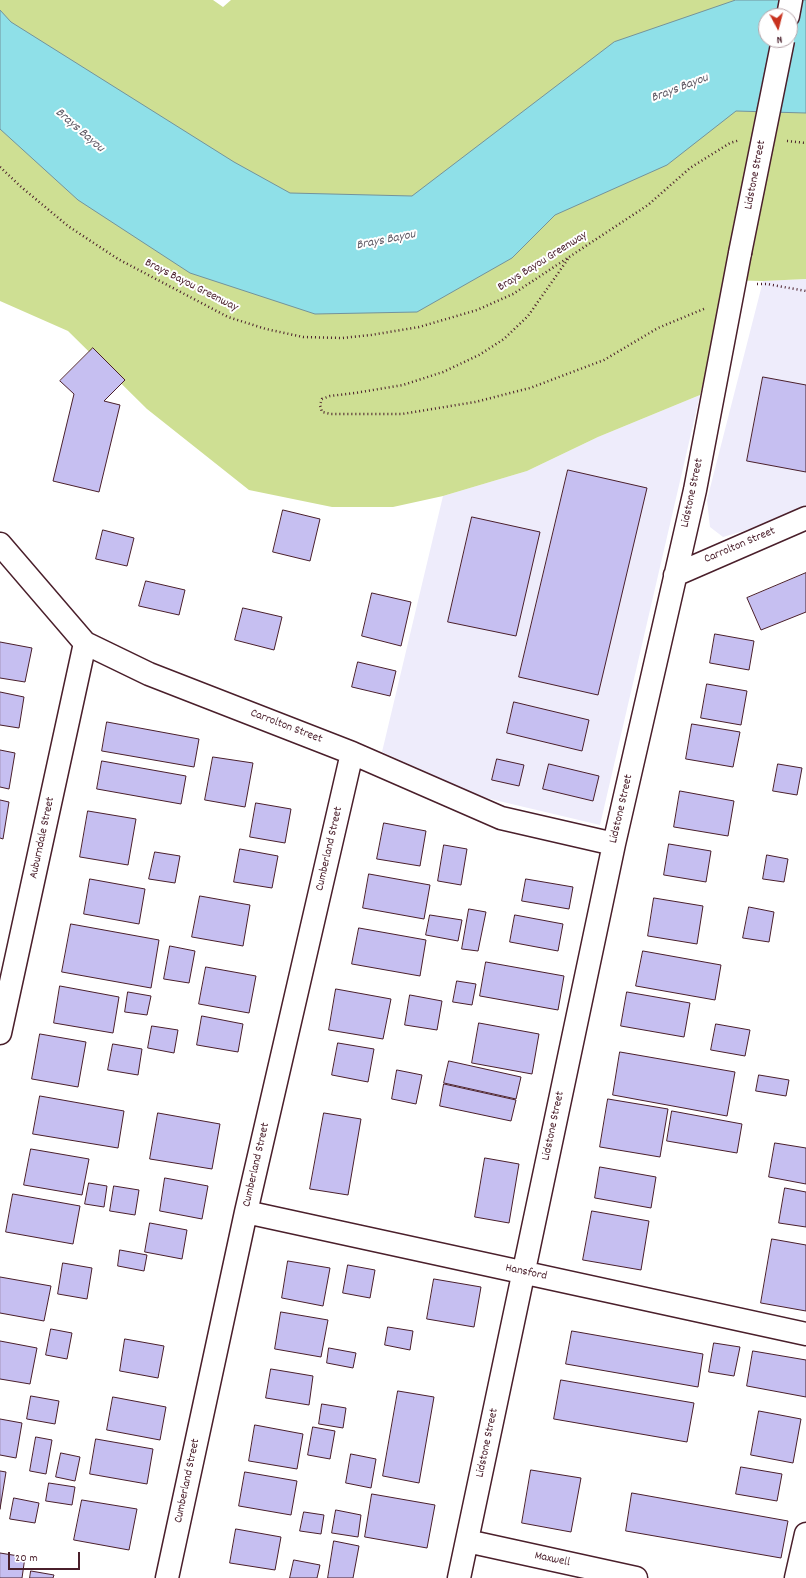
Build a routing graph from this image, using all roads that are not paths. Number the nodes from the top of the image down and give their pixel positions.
1 (781, 48) edge
2 (806, 518) edge
3 (0, 544) edge
4 (675, 575) junction
5 (85, 644) junction
6 (352, 753) junction
7 (614, 844) junction
8 (0, 1033) edge
9 (246, 1212) junction
10 (523, 1272) junction
11 (806, 1334) edge
12 (806, 1534) edge
13 (467, 1541) junction
14 (167, 1578) edge
15 (459, 1578) edge
16 (636, 1578) edge
17 (796, 1578) edge

1 - 4 street, Lidstone Street, bridge
2 - 4 street, Carrolton Street
3 - 5 street, Carrolton Street
4 - 7 street, Lidstone Street
5 - 6 street, Carrolton Street
5 - 8 street, Auburndale Street
6 - 7 street, Carrolton Street
6 - 9 street, Cumberland Street
7 - 10 street, Lidstone Street
9 - 10 street, Hansford
9 - 14 street, Cumberland Street
10 - 11 street, Hansford
10 - 13 street, Lidstone Street
12 - 17 street
13 - 15 street, Lidstone Street
13 - 16 street, Maxwell

